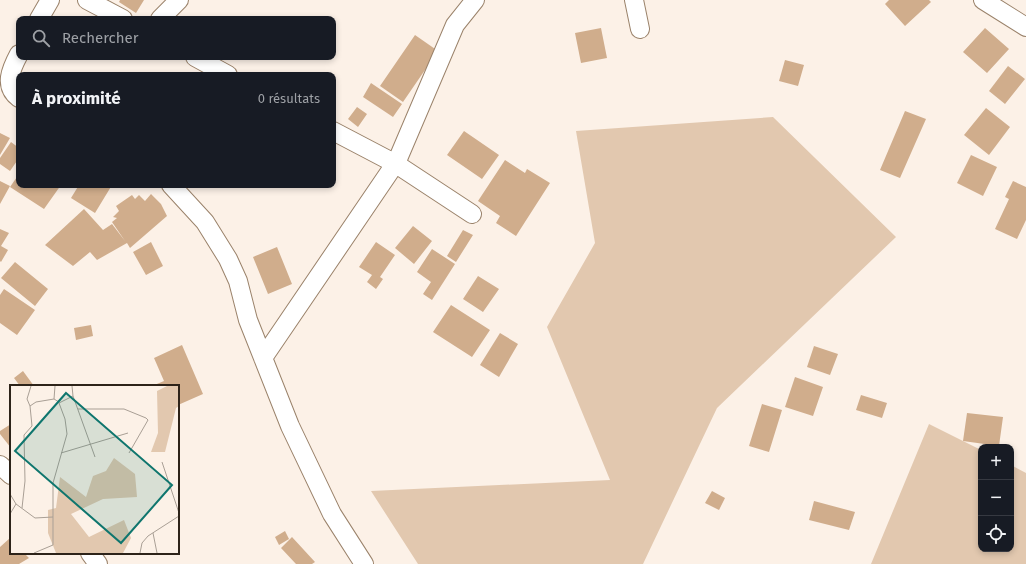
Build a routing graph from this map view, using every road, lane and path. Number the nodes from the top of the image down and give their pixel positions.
1 (50, 0) edge
2 (87, 0) edge
3 (179, 0) edge
4 (475, 0) edge
5 (634, 0) edge
6 (984, 0) edge
7 (41, 16) edge
8 (117, 16) edge
9 (163, 16) edge
10 (1026, 28) edge
11 (640, 29) dead end
12 (16, 60) edge
13 (200, 60) edge
14 (222, 72) edge
15 (4, 83) edge
16 (16, 95) edge
17 (336, 133) edge
18 (396, 164) junction
19 (175, 188) edge
20 (472, 214) dead end
21 (263, 358) junction
22 (0, 465) edge
23 (10, 474) edge
24 (91, 554) edge
25 (98, 564) edge
26 (364, 564) edge

1 - 7 street
2 - 8 street
3 - 9 street
4 - 18 street
5 - 11 street
6 - 10 street
12 - 15 street
13 - 14 street
15 - 16 street
17 - 18 street
18 - 20 street
18 - 21 street
19 - 21 street
21 - 26 street
22 - 23 street
24 - 25 street

